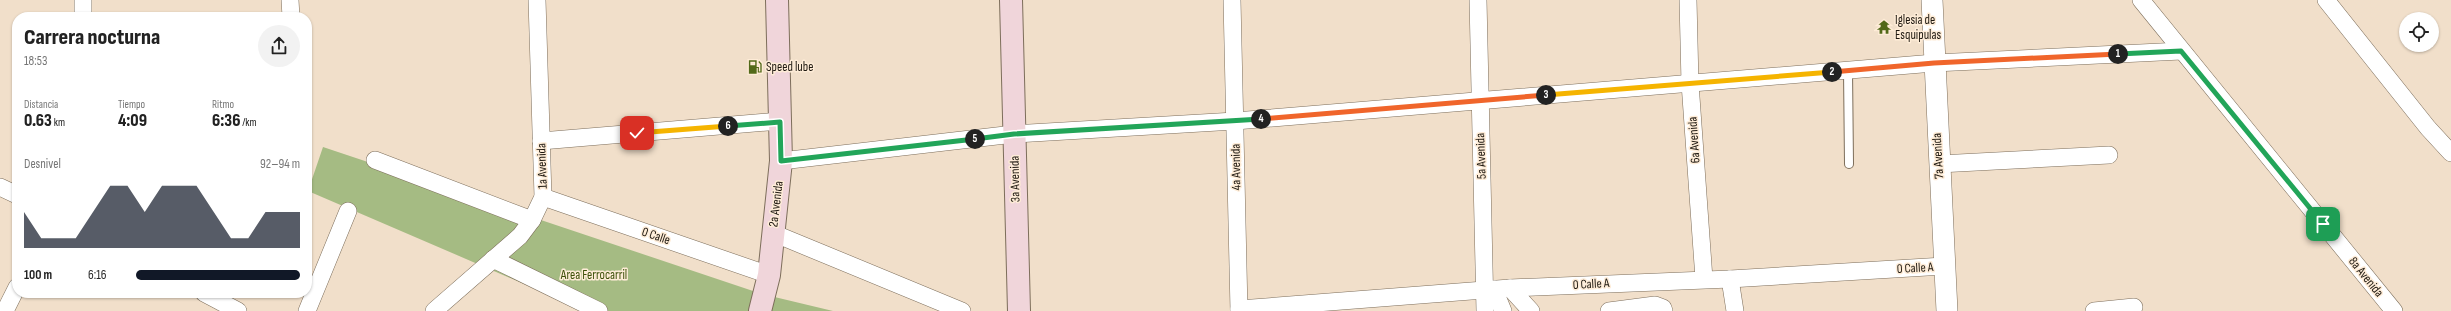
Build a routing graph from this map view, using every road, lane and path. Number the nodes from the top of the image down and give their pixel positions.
1 (83, 0) edge
2 (290, 0) edge
3 (537, 0) edge
4 (777, 0) edge
5 (1011, 0) edge
6 (1232, 0) edge
7 (1478, 0) edge
8 (1688, 0) edge
9 (1932, 0) edge
10 (2141, 0) edge
11 (2326, 0) edge
12 (83, 12) edge
13 (291, 12) edge
14 (2181, 51) junction
15 (1934, 63) junction
16 (1848, 70) junction
17 (1690, 83) junction
18 (1480, 100) junction
19 (780, 122) junction
20 (1235, 122) junction
21 (1014, 134) junction
22 (541, 141) junction
23 (2451, 153) edge
24 (2109, 155) dead end
25 (375, 160) dead end
26 (781, 161) junction
27 (1850, 164) dead end
28 (1939, 164) junction
29 (0, 187) edge
30 (12, 193) edge
31 (543, 197) junction
32 (348, 211) dead end
33 (532, 220) junction
34 (773, 232) junction
35 (493, 259) junction
36 (1944, 266) junction
37 (770, 275) junction
38 (1730, 278) junction
39 (1704, 279) junction
40 (1496, 289) junction
41 (12, 297) edge
42 (213, 298) edge
43 (2134, 307) dead end
44 (1239, 310) edge
45 (5, 311) edge
46 (238, 311) edge
47 (307, 311) edge
48 (434, 311) edge
49 (599, 311) edge
50 (760, 311) edge
51 (962, 311) edge
52 (1019, 311) edge
53 (1485, 311) edge
54 (1503, 311) edge
55 (1531, 311) edge
56 (1609, 311) edge
57 (1664, 311) edge
58 (1735, 311) edge
59 (1947, 311) edge
60 (2094, 311) edge
61 (2394, 311) edge

1 - 12 street
2 - 13 street
3 - 22 street, 1a Avenida
4 - 19 main road, 2a Avenida
5 - 21 main road, 3a Avenida
6 - 20 street, 4a Avenida
7 - 18 street, 5a Avenida
8 - 17 street, 6a Avenida
9 - 15 street, 7a Avenida
10 - 14 street, 8a Avenida
11 - 23 street
14 - 15 street
14 - 61 street, 8a Avenida
15 - 16 street
15 - 28 street, 7a Avenida
16 - 17 street
16 - 27 lane
17 - 18 street
17 - 39 street, 6a Avenida
18 - 20 street
18 - 40 street, 5a Avenida
19 - 22 street
19 - 26 main road, 2a Avenida
20 - 21 street
20 - 44 street, 4a Avenida
21 - 26 street
21 - 52 main road, 3a Avenida
22 - 31 street, 1a Avenida
24 - 28 street
25 - 33 street
26 - 34 main road, 2a Avenida
28 - 36 street, 7a Avenida
29 - 30 street
31 - 33 street, 1a Avenida
31 - 37 street, 0 Calle
32 - 47 street
33 - 35 street, 1a Avenida
34 - 37 main road, 2a Avenida
34 - 51 street
35 - 48 street, 1a Avenida
35 - 49 street
36 - 38 street, 0 Calle A
36 - 59 street, 7a Avenida
37 - 50 main road, 2a Avenida
38 - 39 street, 0 Calle A
38 - 58 street
39 - 40 street, 0 Calle A
40 - 44 street, 0 Calle A
40 - 53 street, 5a Avenida
40 - 54 street
40 - 55 street
41 - 45 street
42 - 46 street
43 - 60 street
56 - 57 street

